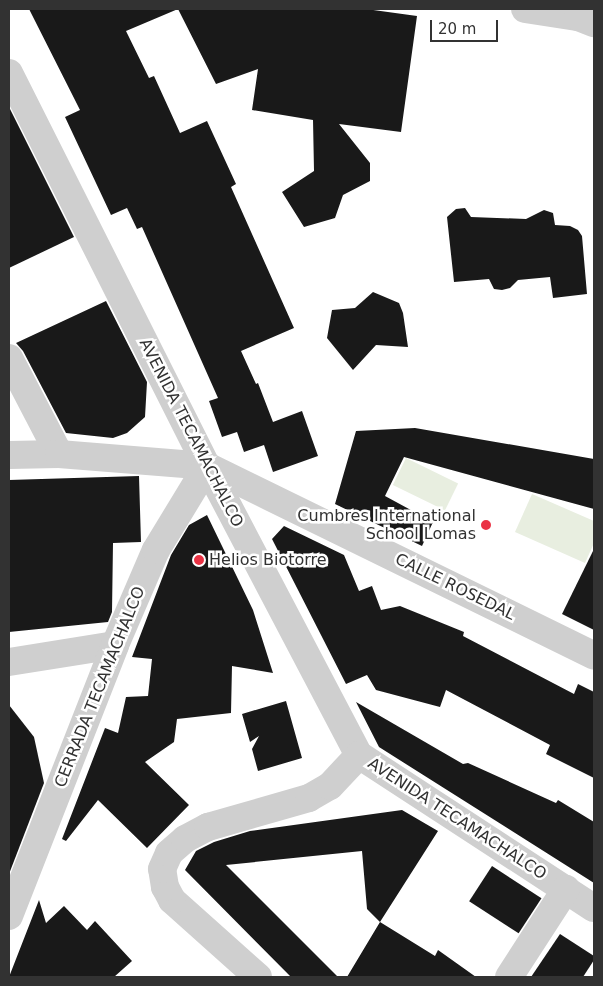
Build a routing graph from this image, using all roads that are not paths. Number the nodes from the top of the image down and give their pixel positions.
1 (525, 9) edge
2 (594, 23) edge
3 (9, 73) edge
4 (9, 358) edge
5 (60, 454) junction
6 (9, 455) edge
7 (208, 466) junction
8 (114, 645) junction
9 (594, 656) edge
10 (9, 662) edge
11 (360, 755) junction
12 (566, 889) junction
13 (594, 908) edge
14 (9, 916) edge
15 (258, 977) edge
16 (509, 977) edge

1 - 2 street
3 - 7 street, AVENIDA TECAMACHALCO
4 - 5 street
5 - 6 street
5 - 7 street
7 - 8 street, CERRADA TECAMACHALCO
7 - 9 street, CALLE ROSEDAL
7 - 11 street, AVENIDA TECAMACHALCO
8 - 10 street
8 - 14 street, CERRADA TECAMACHALCO
11 - 12 street, AVENIDA TECAMACHALCO
11 - 15 street
12 - 13 street, AVENIDA TECAMACHALCO
12 - 16 street

